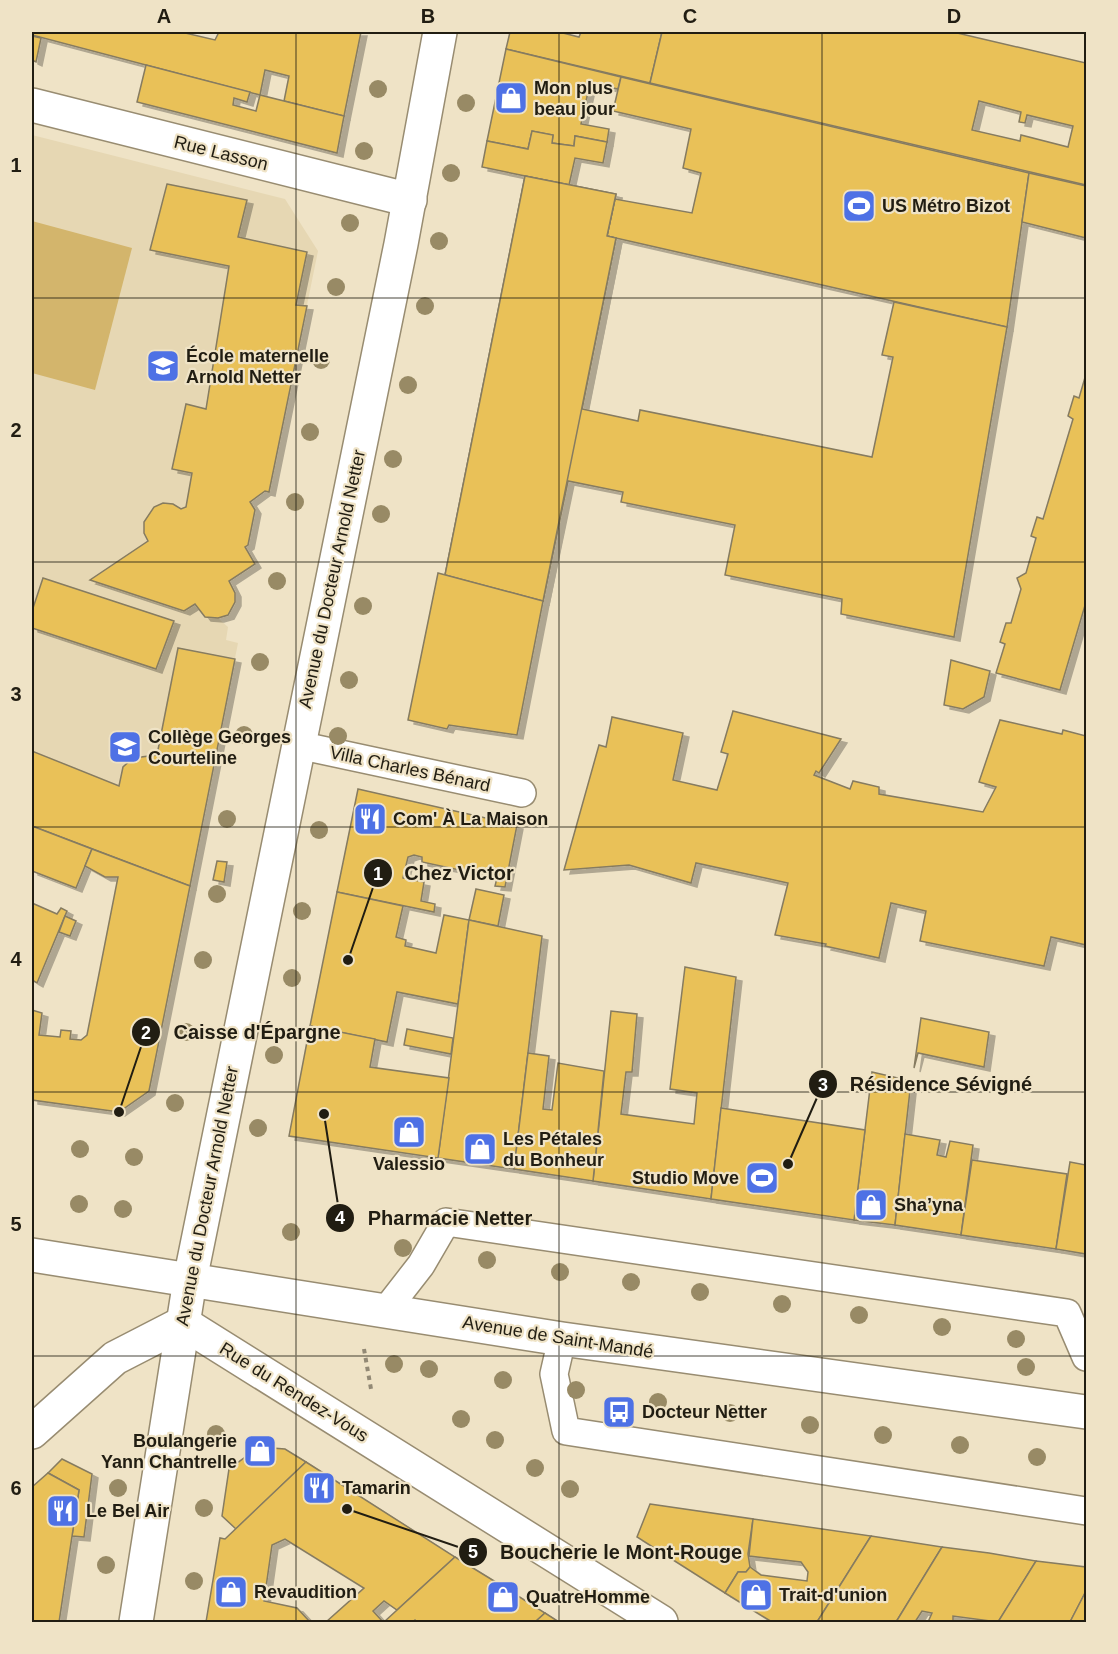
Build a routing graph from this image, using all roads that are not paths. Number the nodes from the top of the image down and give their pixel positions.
1 (440, 32) edge
2 (32, 105) edge
3 (410, 200) junction
4 (298, 745) junction
5 (522, 793) dead end
6 (32, 1255) edge
7 (190, 1280) junction
8 (387, 1310) junction
9 (183, 1323) junction
10 (562, 1339) junction
11 (1086, 1357) edge
12 (1086, 1412) edge
13 (32, 1432) edge
14 (1086, 1511) edge
15 (136, 1623) edge
16 (661, 1623) edge

1 - 3 street, Avenue du Docteur Arnold Netter
2 - 3 street, Rue Lasson
3 - 4 street, Avenue du Docteur Arnold Netter
4 - 5 lane, Villa Charles Bénard
4 - 7 street, Avenue du Docteur Arnold Netter
6 - 7 street, Avenue de Saint-Mandé
7 - 8 street, Avenue de Saint-Mandé
7 - 9 street, Avenue du Docteur Arnold Netter
8 - 10 street, Avenue de Saint-Mandé
8 - 11 lane
9 - 13 street
9 - 15 street, Avenue du Docteur Arnold Netter
9 - 16 street, Rue du Rendez-Vous
10 - 12 street, Avenue de Saint-Mandé
10 - 14 lane

